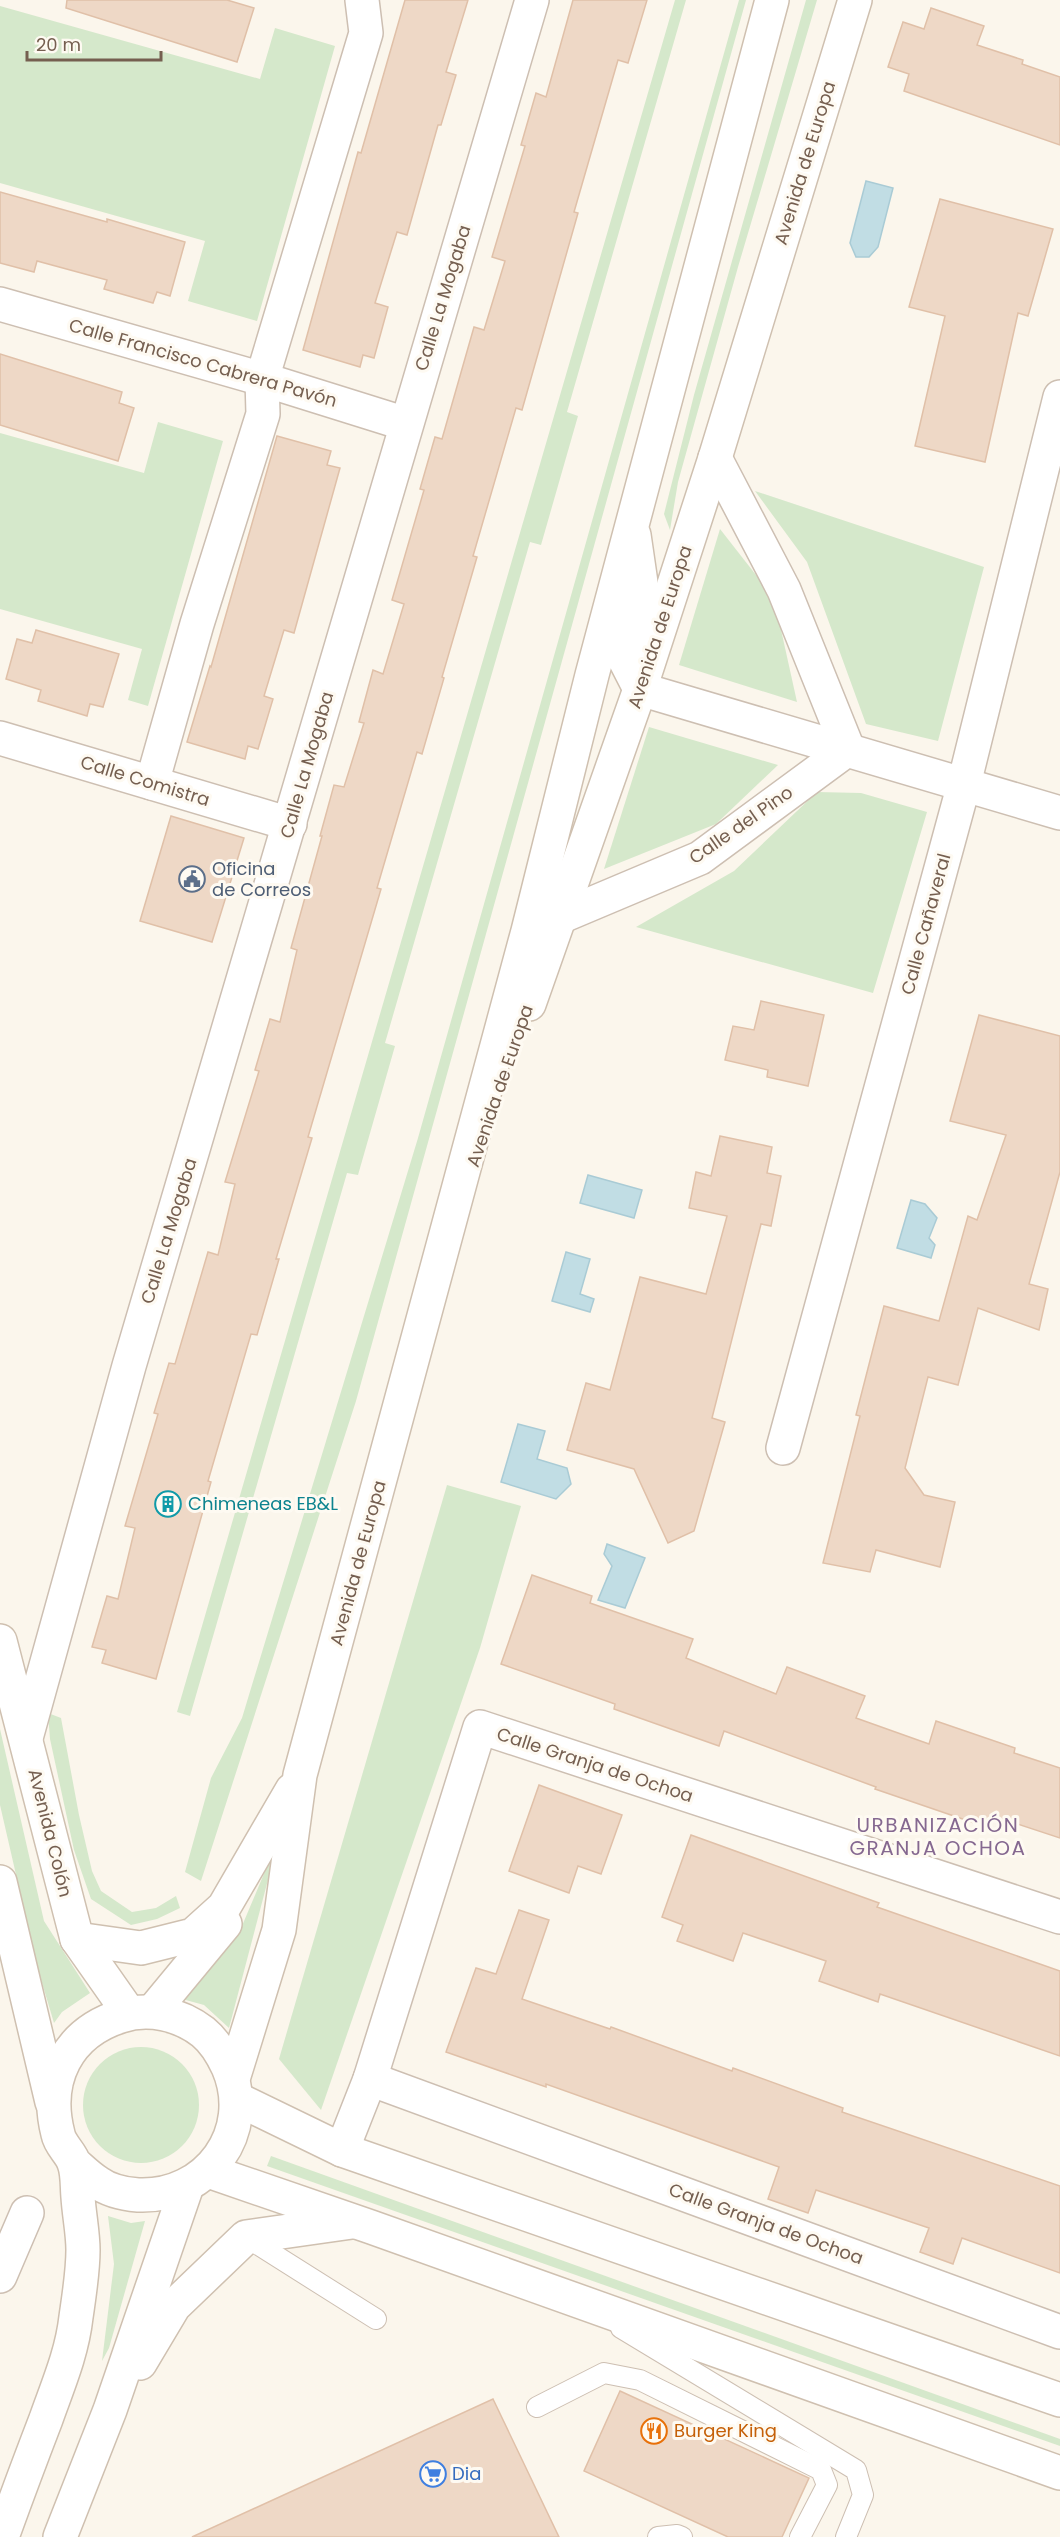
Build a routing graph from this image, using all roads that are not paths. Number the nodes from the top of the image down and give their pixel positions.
1 (362, 0) edge
2 (532, 0) edge
3 (772, 0) edge
4 (855, 0) edge
5 (0, 304) edge
6 (262, 379) junction
7 (1060, 397) edge
8 (406, 424) junction
9 (715, 458) junction
10 (632, 526) junction
11 (640, 689) junction
12 (0, 738) edge
13 (848, 749) junction
14 (152, 783) junction
15 (964, 784) junction
16 (1060, 813) edge
17 (290, 824) junction
18 (548, 849) junction
19 (561, 916) junction
20 (443, 1246) junction
21 (783, 1448) dead end
22 (0, 1641) edge
23 (26, 1738) junction
24 (300, 1775) junction
25 (0, 1882) edge
26 (1060, 1917) edge
27 (77, 1939) junction
28 (141, 2012) junction
29 (370, 2079) junction
30 (235, 2089) junction
31 (53, 2105) junction
32 (342, 2150) junction
33 (74, 2163) junction
34 (197, 2178) junction
35 (27, 2213) dead end
36 (356, 2222) junction
37 (246, 2237) junction
38 (0, 2276) edge
39 (572, 2299) junction
40 (376, 2319) dead end
41 (1060, 2332) edge
42 (70, 2354) junction
43 (1060, 2400) edge
44 (537, 2407) dead end
45 (110, 2410) junction
46 (1060, 2474) edge
47 (2, 2537) edge
48 (22, 2537) edge
49 (60, 2537) edge
50 (658, 2537) edge
51 (682, 2537) edge
52 (801, 2537) edge
53 (846, 2537) edge

1 - 6 main road
2 - 8 main road, Calle La Mogaba
3 - 10 main road, Avenida de Europa
4 - 9 main road, Avenida de Europa
5 - 6 main road, Calle Francisco Cabrera Pavón
6 - 8 main road, Calle Francisco Cabrera Pavón
6 - 14 main road
7 - 15 main road, Calle Cañaveral
8 - 17 main road, Calle La Mogaba
9 - 11 main road, Avenida de Europa
9 - 13 main road
10 - 11 main road
10 - 18 main road, Avenida de Europa
11 - 13 main road
11 - 18 main road
11 - 19 main road, Avenida de Europa
12 - 14 main road, Calle Comistra
13 - 15 main road
13 - 19 main road, Calle del Pino
14 - 17 main road, Calle Comistra
15 - 16 main road
15 - 21 main road, Calle Cañaveral
17 - 23 main road, Calle La Mogaba
18 - 20 main road, Avenida de Europa
19 - 20 main road, Avenida de Europa
20 - 24 main road, Avenida de Europa
22 - 23 main road, Avenida Colón
23 - 27 main road, Avenida Colón
24 - 27 main road
24 - 28 main road, Avenida de Europa
24 - 30 main road, Avenida de Europa
25 - 31 main road
26 - 29 main road, Calle Granja de Ochoa
27 - 28 main road, Avenida Colón
28 - 30 main road
28 - 31 main road
29 - 32 main road, Calle Granja de Ochoa
29 - 41 main road, Calle Granja de Ochoa
30 - 32 main road
30 - 34 main road
31 - 33 main road
32 - 43 main road
33 - 34 main road
33 - 42 main road
34 - 36 main road
34 - 45 main road
35 - 38 main road
36 - 37 main road
36 - 39 main road
37 - 40 lane
37 - 45 main road
39 - 46 main road
39 - 53 lane
42 - 47 main road
42 - 48 main road
44 - 52 lane
45 - 49 main road
50 - 51 lane

